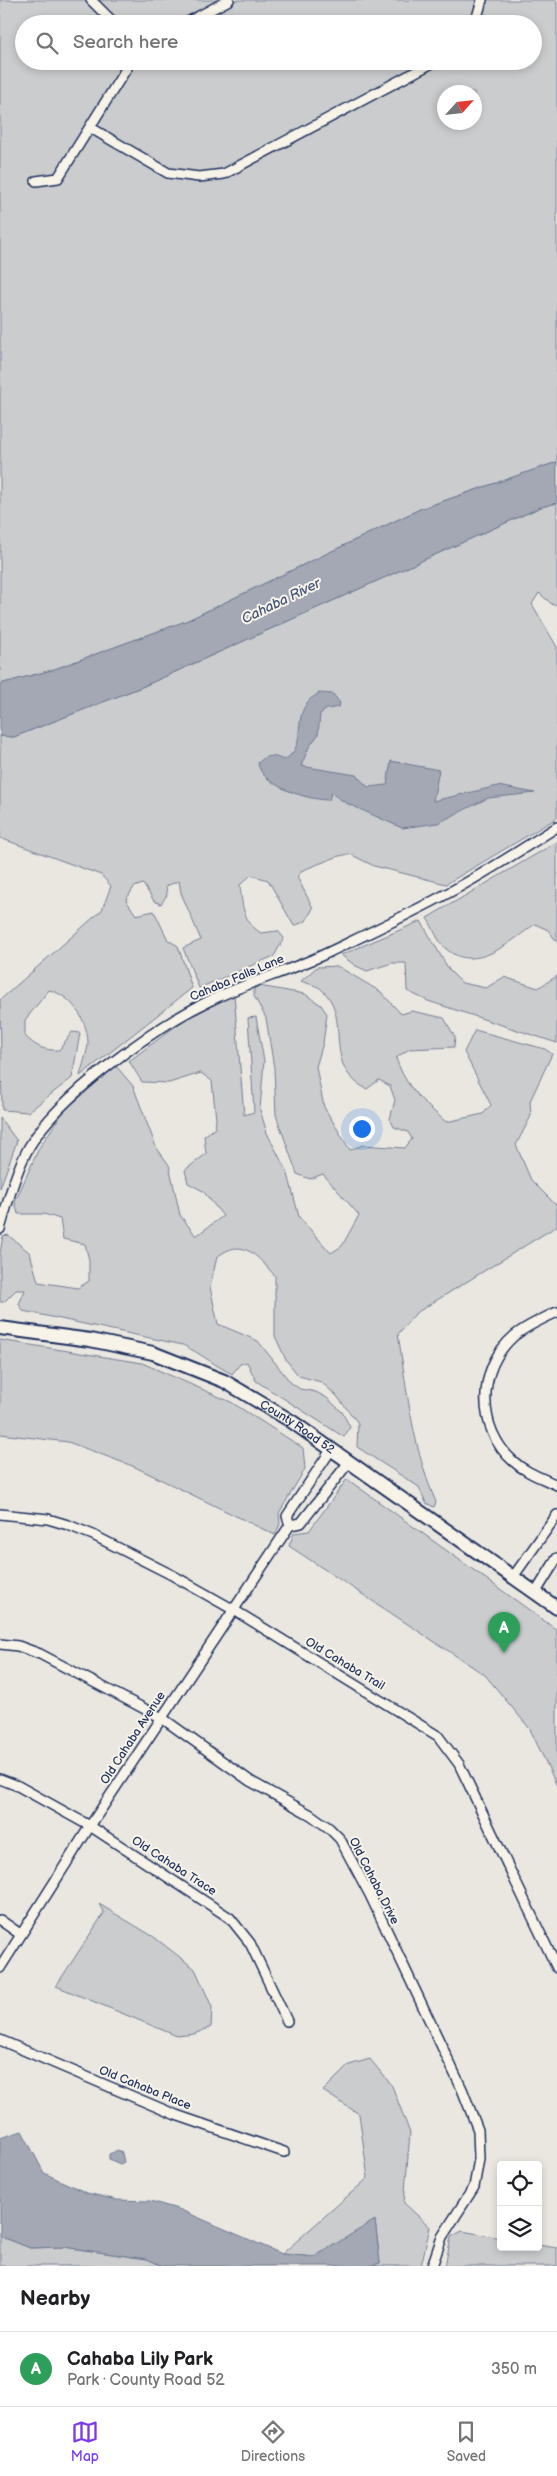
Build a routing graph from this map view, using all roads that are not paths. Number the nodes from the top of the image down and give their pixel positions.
1 (91, 0) edge
2 (229, 0) edge
3 (482, 0) edge
4 (106, 15) edge
5 (201, 15) edge
6 (478, 15) edge
7 (126, 70) edge
8 (419, 70) edge
9 (91, 128) junction
10 (36, 181) dead end
11 (557, 827) edge
12 (0, 1229) edge
13 (557, 1312) edge
14 (0, 1328) edge
15 (332, 1450) junction
16 (349, 1462) junction
17 (557, 1485) edge
18 (0, 1514) edge
19 (557, 1515) edge
20 (290, 1525) junction
21 (557, 1558) edge
22 (514, 1577) junction
23 (536, 1592) junction
24 (557, 1608) edge
25 (234, 1610) junction
26 (0, 1644) edge
27 (162, 1718) junction
28 (0, 1779) edge
29 (90, 1826) junction
30 (0, 1920) edge
31 (20, 1934) junction
32 (0, 1968) edge
33 (557, 1968) edge
34 (287, 2021) dead end
35 (0, 2040) edge
36 (284, 2152) dead end
37 (432, 2266) edge

1 - 4 street
2 - 5 street
3 - 6 street
7 - 9 street
8 - 9 street
9 - 10 street
11 - 12 street, Cahaba Falls Lane
13 - 17 street
14 - 15 main road, County Road 52
15 - 16 main road, County Road 52
15 - 20 street, Old Cahaba Avenue
16 - 20 street, Old Cahaba Avenue
16 - 22 main road, County Road 52
18 - 25 street, Old Cahaba Trail
19 - 22 street
20 - 25 street, Old Cahaba Avenue
21 - 23 street
22 - 23 main road, County Road 52
23 - 24 main road, County Road 52
25 - 27 street, Old Cahaba Avenue
25 - 33 street, Old Cahaba Trail
26 - 27 street, Old Cahaba Drive
27 - 29 street, Old Cahaba Avenue
27 - 37 street, Old Cahaba Drive
28 - 29 street, Old Cahaba Trace
29 - 31 street, Old Cahaba Avenue
29 - 34 street, Old Cahaba Trace
30 - 31 street
31 - 32 street, Old Cahaba Avenue
35 - 36 street, Old Cahaba Place

